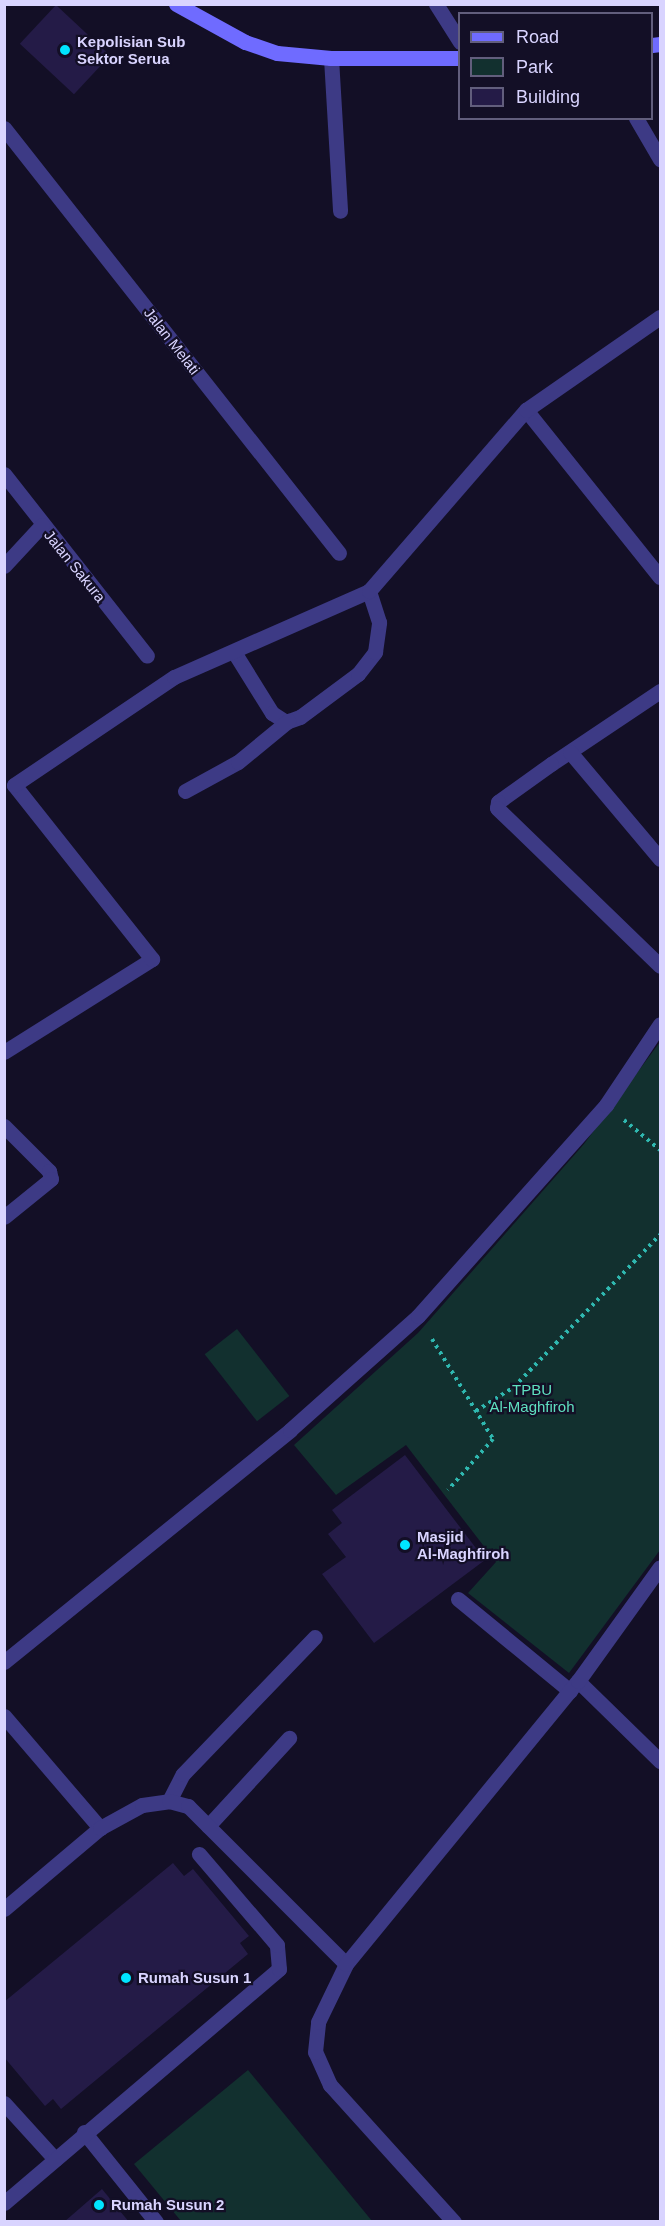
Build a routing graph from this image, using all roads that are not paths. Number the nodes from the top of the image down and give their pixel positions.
1 (176, 4) edge
2 (436, 4) edge
3 (458, 40) edge
4 (331, 58) junction
5 (458, 58) edge
6 (637, 120) edge
7 (4, 128) edge
8 (660, 159) edge
9 (340, 211) dead end
10 (660, 317) edge
11 (526, 410) junction
12 (4, 474) edge
13 (42, 525) junction
14 (339, 553) dead end
15 (4, 567) edge
16 (660, 577) edge
17 (369, 591) junction
18 (234, 652) junction
19 (147, 656) dead end
20 (660, 691) edge
21 (288, 722) junction
22 (570, 752) junction
23 (185, 791) dead end
24 (660, 859) edge
25 (660, 966) edge
26 (660, 1024) edge
27 (4, 1052) edge
28 (4, 1126) edge
29 (4, 1217) edge
30 (660, 1567) edge
31 (458, 1599) dead end
32 (315, 1637) dead end
33 (4, 1662) edge
34 (574, 1686) junction
35 (4, 1716) edge
36 (289, 1738) dead end
37 (660, 1761) edge
38 (169, 1801) junction
39 (208, 1826) junction
40 (100, 1827) junction
41 (199, 1854) dead end
42 (4, 1910) edge
43 (346, 1964) junction
44 (4, 2103) edge
45 (84, 2132) junction
46 (55, 2159) junction
47 (4, 2203) edge
48 (156, 2222) edge
49 (454, 2222) edge

1 - 4 main road
2 - 3 street
4 - 5 main road
4 - 9 street
6 - 8 street
7 - 14 street, Jalan Melati
10 - 11 street
11 - 16 street
11 - 17 street
12 - 13 street, Jalan Sakura
13 - 15 street
13 - 19 street, Jalan Sakura
17 - 18 street
17 - 21 street
18 - 21 street
18 - 27 street
20 - 22 street
21 - 23 street
22 - 24 street
22 - 25 street
26 - 33 street
28 - 29 street
30 - 34 street
31 - 34 street
32 - 38 street
34 - 37 street
34 - 43 street
35 - 40 street
36 - 39 street
38 - 39 street
38 - 40 street
39 - 43 street
40 - 42 street
41 - 45 street
43 - 49 street
44 - 46 street
45 - 46 street
45 - 48 street
46 - 47 street

